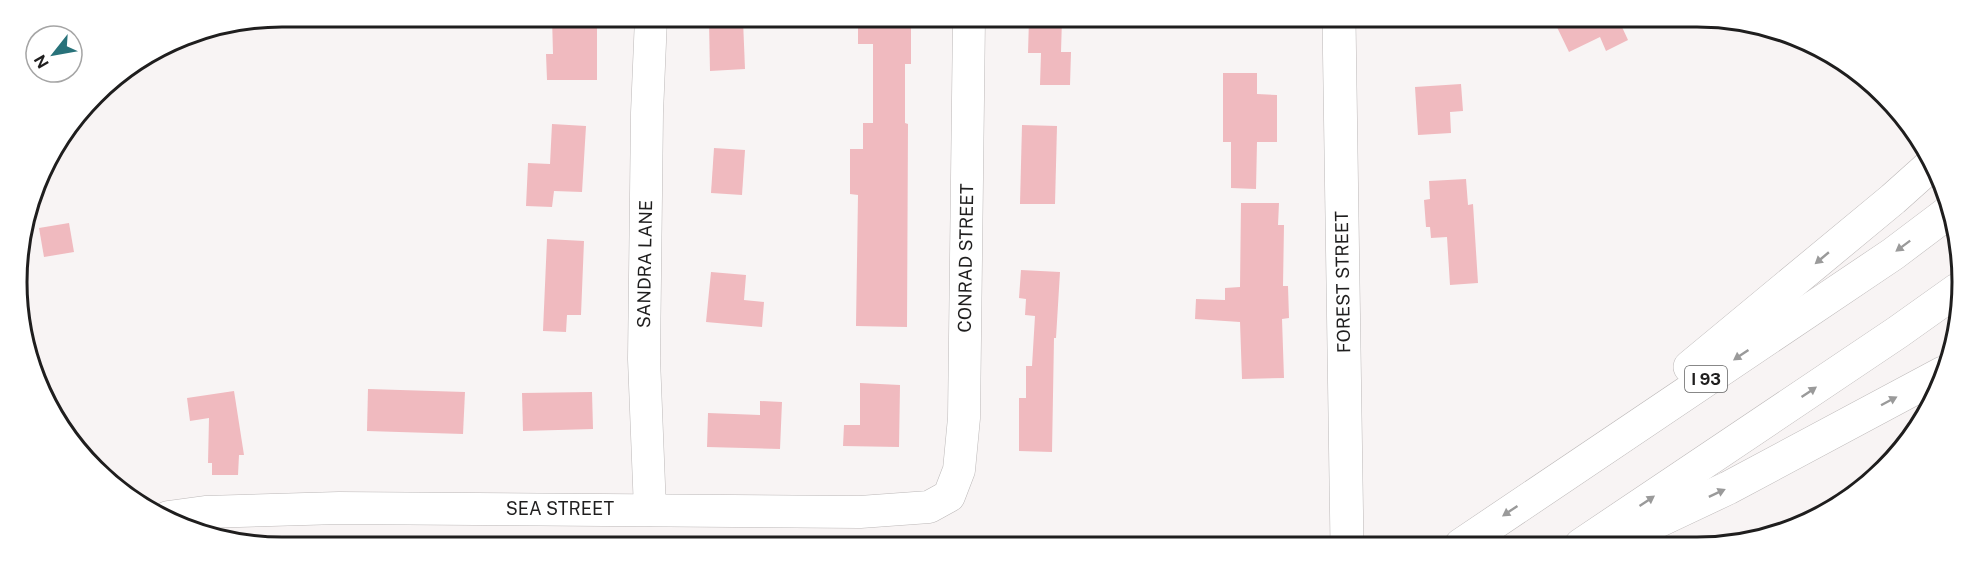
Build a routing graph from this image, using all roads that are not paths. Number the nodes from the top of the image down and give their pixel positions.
1 (651, 27) edge
2 (969, 27) edge
3 (1342, 27) edge
4 (1926, 169) edge
5 (1943, 216) edge
6 (1951, 294) edge
7 (1934, 378) edge
8 (1539, 492) junction
9 (950, 496) joint
10 (650, 510) junction
11 (179, 516) edge
12 (1347, 537) edge
13 (1473, 537) edge
14 (1593, 537) edge
15 (1624, 537) edge

1 - 10 street, SANDRA LANE
2 - 9 street, CONRAD STREET
3 - 12 main road, FOREST STREET
4 -> 8 main road
5 -> 8 main road, I 93
14 -> 6 main road
15 -> 7 main road
8 -> 13 main road, I 93
9 - 10 street, SEA STREET
10 - 11 street, SEA STREET

